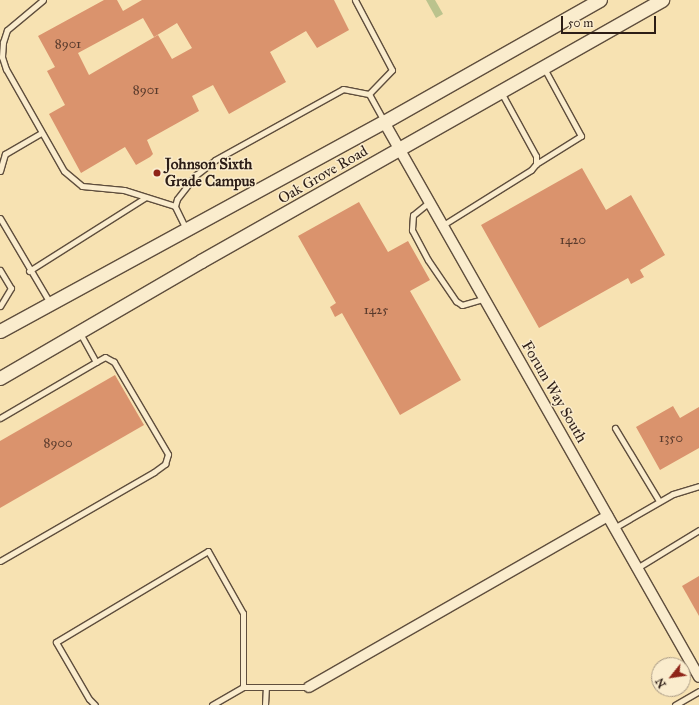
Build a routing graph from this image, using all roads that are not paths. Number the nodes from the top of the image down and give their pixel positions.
1 (43, 0) edge
2 (355, 0) edge
3 (600, 0) edge
4 (662, 0) edge
5 (544, 67) junction
6 (501, 92) junction
7 (369, 94) junction
8 (384, 122) junction
9 (41, 133) junction
10 (398, 150) junction
11 (536, 164) junction
12 (0, 171) edge
13 (146, 197) junction
14 (428, 203) junction
15 (175, 206) junction
16 (0, 218) edge
17 (442, 226) junction
18 (186, 229) junction
19 (0, 270) edge
20 (30, 271) junction
21 (483, 299) junction
22 (50, 303) junction
23 (0, 306) edge
24 (0, 332) edge
25 (80, 333) junction
26 (96, 362) junction
27 (0, 378) edge
28 (0, 418) edge
29 (616, 428) dead end
30 (699, 486) edge
31 (659, 501) junction
32 (607, 516) junction
33 (614, 528) junction
34 (699, 530) edge
35 (0, 561) edge
36 (637, 568) junction
37 (697, 670) edge
38 (243, 687) junction
39 (266, 687) junction
40 (309, 687) joint
41 (699, 691) edge
42 (95, 705) edge
43 (212, 705) edge
44 (265, 705) edge
45 (675, 705) edge

1 - 9 lane
2 - 7 lane
3 - 8 street, Oak Grove Road
4 - 5 street, Oak Grove Road
5 - 6 street, Oak Grove Road
5 - 11 lane
6 - 10 street, Oak Grove Road
6 - 11 lane
7 - 8 lane
7 - 15 lane
8 - 10 street, Forum Way South
8 - 18 street, Oak Grove Road
9 - 12 lane
9 - 13 lane
10 - 14 street, Forum Way South
10 - 25 street, Oak Grove Road
11 - 17 lane
13 - 15 lane
13 - 20 lane
14 - 17 street, Forum Way South
14 - 21 lane
15 - 18 lane
16 - 20 lane
17 - 21 street, Forum Way South
18 - 22 street, Oak Grove Road
19 - 23 lane
20 - 22 lane
21 - 32 street, Forum Way South
22 - 24 street, Oak Grove Road
25 - 26 lane
25 - 27 street, Oak Grove Road
26 - 28 lane
26 - 35 lane
29 - 31 lane
30 - 31 lane
31 - 33 lane
32 - 33 street, Forum Way South
32 - 40 street
33 - 36 street, Forum Way South
34 - 36 lane
36 - 37 street, Forum Way South
38 - 39 lane
38 - 42 lane
38 - 43 lane
39 - 40 lane
39 - 44 lane
41 - 45 lane

